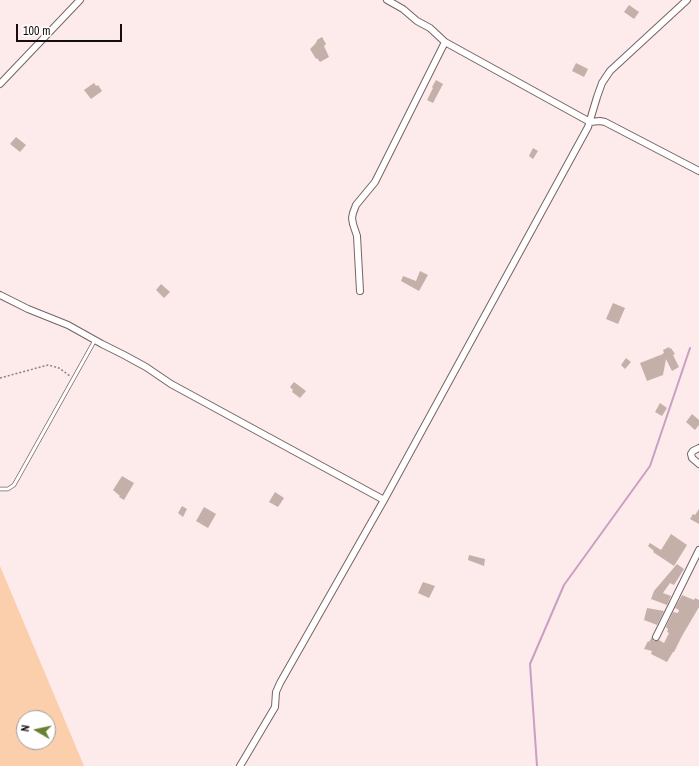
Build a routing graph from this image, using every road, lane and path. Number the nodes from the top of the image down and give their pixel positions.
1 (80, 0) edge
2 (387, 0) edge
3 (687, 0) edge
4 (445, 42) junction
5 (0, 84) edge
6 (590, 122) junction
7 (699, 171) edge
8 (360, 291) dead end
9 (0, 295) edge
10 (95, 340) junction
11 (0, 378) edge
12 (73, 378) junction
13 (699, 448) edge
14 (698, 464) edge
15 (0, 489) edge
16 (384, 500) junction
17 (699, 550) edge
18 (656, 637) dead end
19 (240, 766) edge

1 - 5 street
2 - 4 street
3 - 6 street
4 - 6 street
4 - 8 street
6 - 7 street
6 - 16 street
9 - 10 street
10 - 12 lane
10 - 16 street
11 - 12 path
12 - 15 lane
13 - 14 street
16 - 19 street
17 - 18 street

